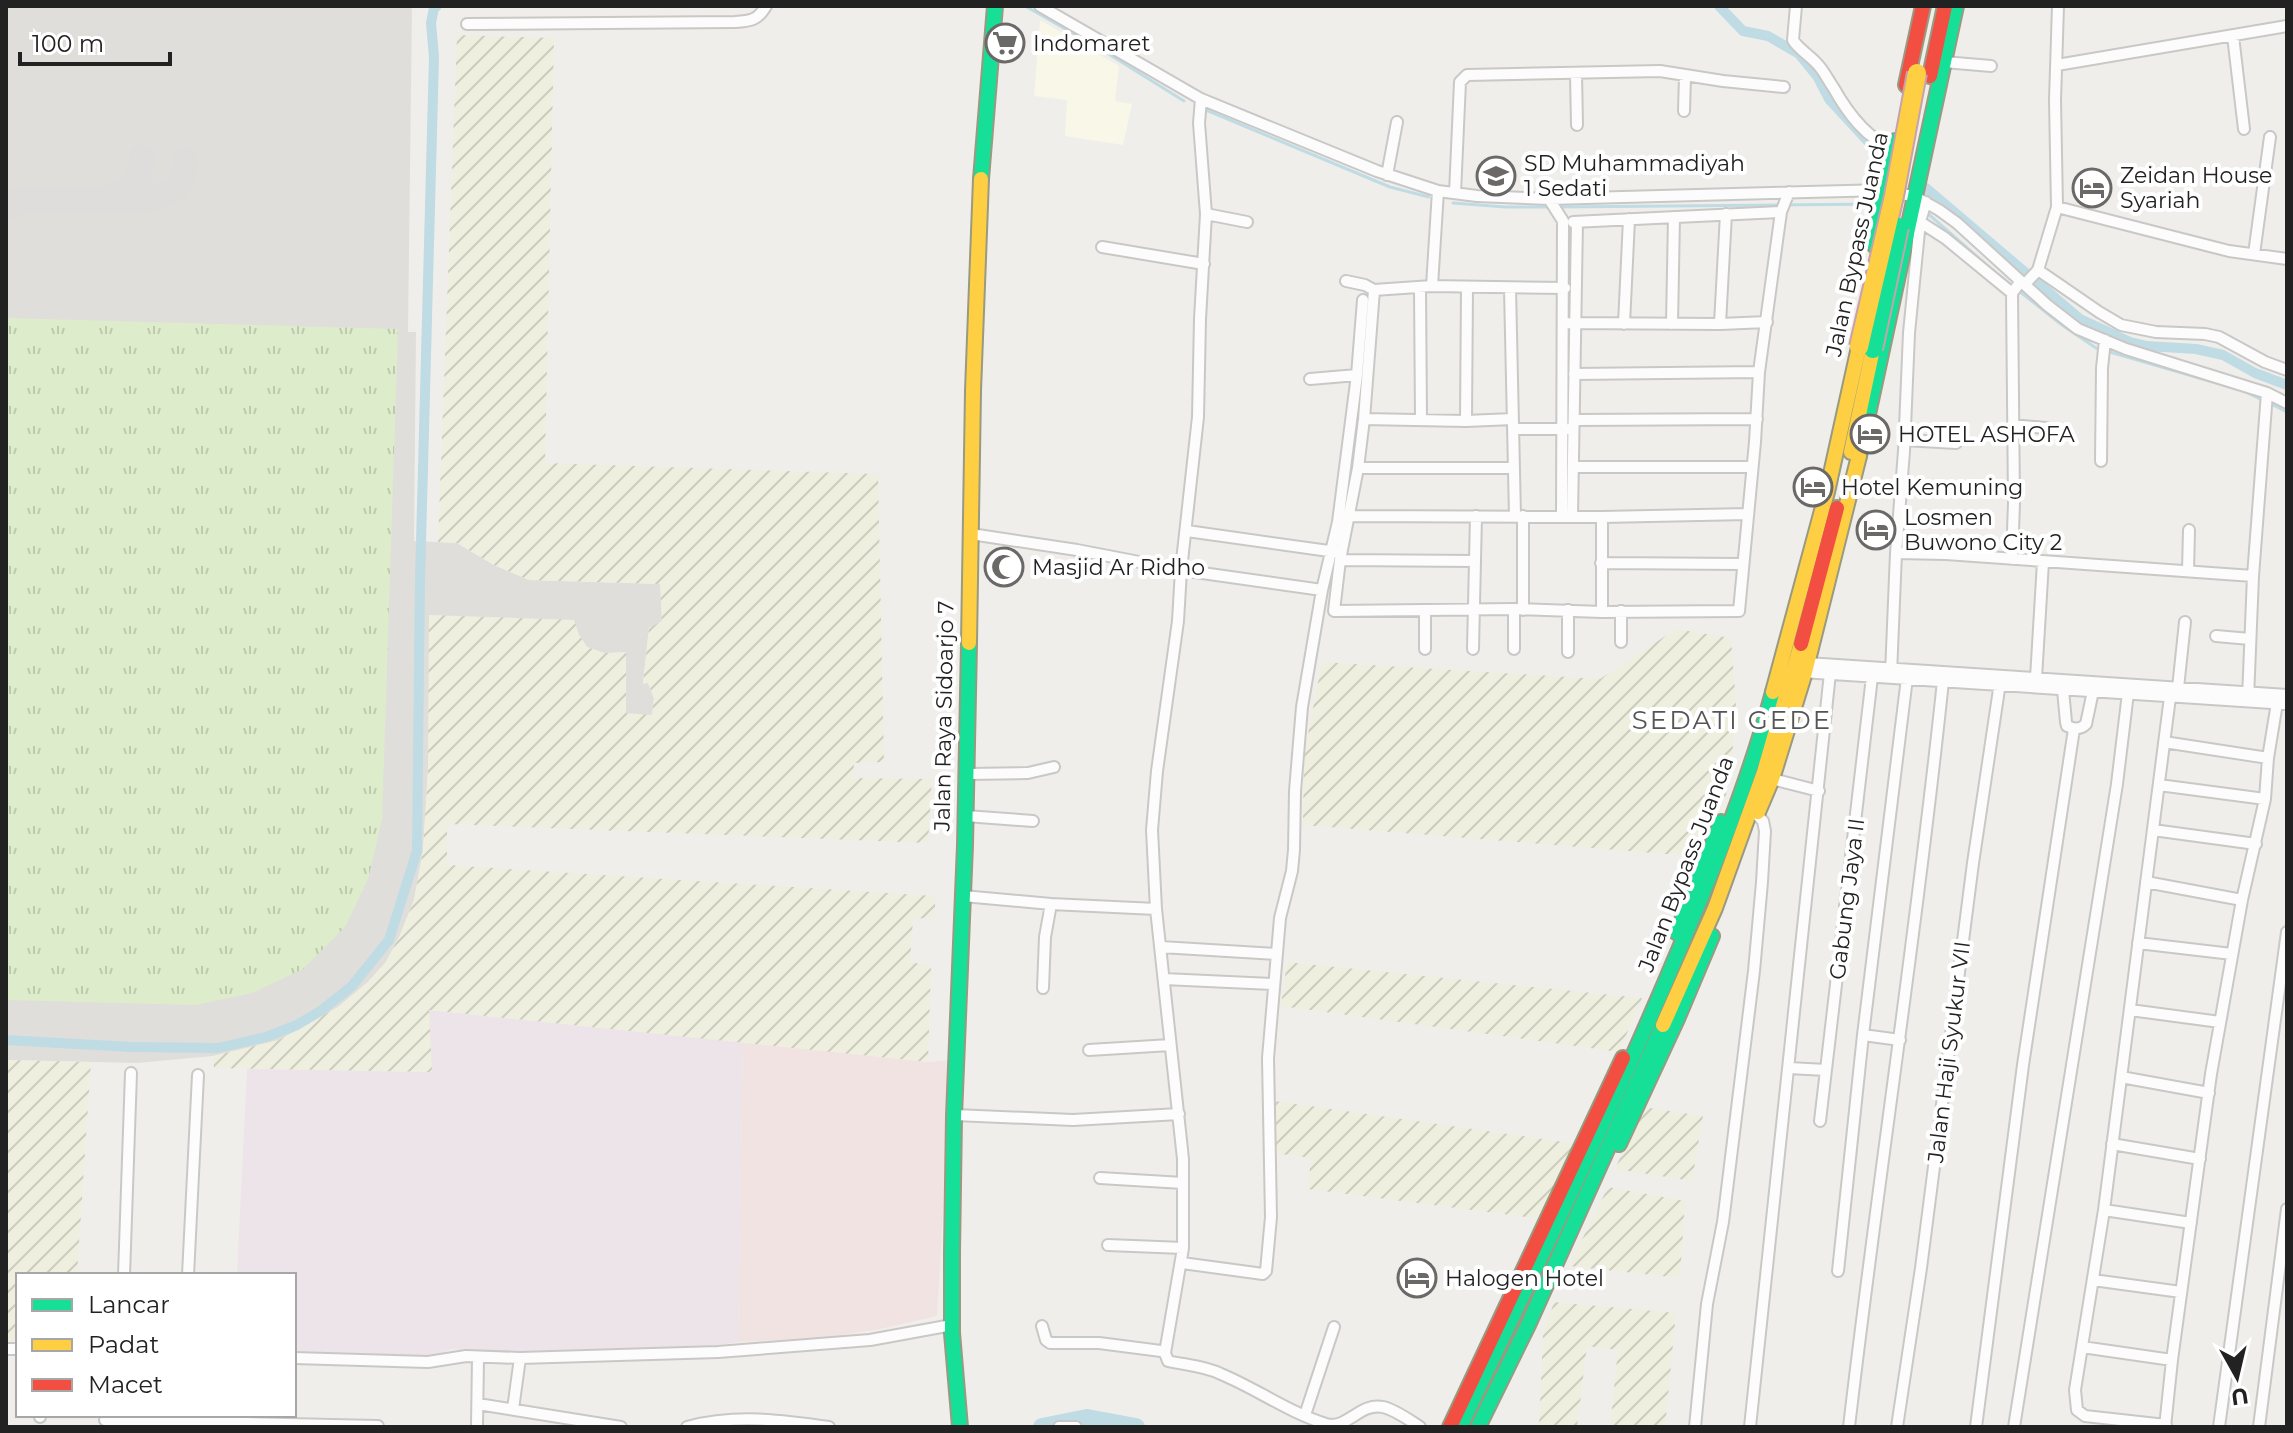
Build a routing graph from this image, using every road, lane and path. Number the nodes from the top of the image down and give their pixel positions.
1 (766, 6) edge
2 (995, 6) edge
3 (1040, 6) edge
4 (1796, 6) edge
5 (1923, 6) edge
6 (1932, 6) edge
7 (1945, 6) edge
8 (1956, 6) edge
9 (2058, 6) edge
10 (467, 24) dead end
11 (2287, 26) edge
12 (2233, 36) junction
13 (1944, 62) junction
14 (2057, 65) junction
15 (1991, 66) dead end
16 (1576, 74) junction
17 (1924, 74) junction
18 (1685, 76) junction
19 (1784, 87) dead end
20 (1201, 99) junction
21 (1684, 111) dead end
22 (1397, 122) dead end
23 (1577, 125) dead end
24 (2244, 129) dead end
25 (2270, 137) dead end
26 (1894, 149) junction
27 (1387, 175) junction
28 (1438, 191) junction
29 (1455, 193) junction
30 (1883, 199) junction
31 (1550, 202) junction
32 (1785, 202) junction
33 (2057, 207) junction
34 (1918, 210) junction
35 (1206, 214) junction
36 (1726, 214) junction
37 (1674, 217) junction
38 (1561, 219) junction
39 (1629, 219) junction
40 (1247, 222) dead end
41 (1577, 222) junction
42 (1102, 247) dead end
43 (2254, 254) junction
44 (2287, 259) edge
45 (1204, 264) junction
46 (1346, 281) dead end
47 (2024, 282) junction
48 (1432, 286) junction
49 (1467, 287) junction
50 (1420, 288) junction
51 (1510, 288) junction
52 (1561, 288) junction
53 (1575, 288) junction
54 (1374, 290) junction
55 (1363, 300) dead end
56 (1767, 322) junction
57 (1561, 323) junction
58 (1574, 323) junction
59 (1624, 324) junction
60 (1672, 324) junction
61 (1720, 324) junction
62 (2104, 347) junction
63 (1871, 353) junction
64 (2287, 370) edge
65 (1759, 372) junction
66 (1574, 374) junction
67 (1357, 375) junction
68 (1310, 379) dead end
69 (1858, 391) junction
70 (2267, 398) junction
71 (2287, 403) edge
72 (1364, 419) junction
73 (1757, 419) junction
74 (1421, 420) junction
75 (1466, 421) junction
76 (1513, 424) junction
77 (2012, 425) junction
78 (1571, 426) junction
79 (2046, 428) dead end
80 (1904, 440) junction
81 (1956, 443) dead end
82 (2101, 461) dead end
83 (1573, 467) junction
84 (1752, 467) junction
85 (1358, 468) junction
86 (1514, 468) junction
87 (1748, 514) junction
88 (1350, 516) junction
89 (1476, 516) junction
90 (1519, 516) junction
91 (1567, 517) junction
92 (1602, 517) junction
93 (2189, 530) dead end
94 (1187, 531) junction
95 (971, 534) junction
96 (1330, 551) junction
97 (1896, 553) junction
98 (1341, 556) junction
99 (2012, 559) junction
100 (1475, 561) junction
101 (2043, 562) junction
102 (1601, 563) junction
103 (1743, 564) junction
104 (1181, 570) junction
105 (2188, 571) junction
106 (2253, 576) junction
107 (1322, 590) junction
108 (1425, 610) junction
109 (1473, 610) junction
110 (1518, 610) junction
111 (1568, 610) junction
112 (1621, 611) junction
113 (1602, 612) junction
114 (2185, 622) dead end
115 (2216, 636) dead end
116 (1785, 638) junction
117 (2250, 639) junction
118 (1621, 642) dead end
119 (1425, 649) dead end
120 (1473, 649) dead end
121 (1514, 649) dead end
122 (1568, 652) dead end
123 (1797, 668) junction
124 (1830, 673) junction
125 (1891, 673) junction
126 (1872, 677) junction
127 (1907, 678) junction
128 (2036, 678) junction
129 (1943, 681) junction
130 (2001, 681) junction
131 (2063, 690) junction
132 (2145, 690) junction
133 (2093, 691) junction
134 (2128, 693) junction
135 (2174, 693) junction
136 (2287, 695) edge
137 (2248, 696) junction
138 (2282, 703) edge
139 (2074, 729) junction
140 (2164, 742) junction
141 (2268, 758) junction
142 (1054, 767) dead end
143 (968, 774) junction
144 (1772, 779) junction
145 (2159, 785) junction
146 (1819, 791) junction
147 (2265, 799) junction
148 (1757, 815) junction
149 (966, 816) junction
150 (1033, 821) dead end
151 (2153, 830) junction
152 (2256, 844) junction
153 (2146, 882) junction
154 (963, 896) junction
155 (2242, 900) junction
156 (1051, 904) junction
157 (1156, 909) junction
158 (2287, 932) edge
159 (2138, 943) junction
160 (1161, 947) junction
161 (1277, 954) junction
162 (2232, 954) junction
163 (1164, 979) junction
164 (1274, 984) junction
165 (1043, 988) dead end
166 (2130, 1010) junction
167 (2220, 1022) junction
168 (1863, 1035) junction
169 (1900, 1040) junction
170 (1170, 1045) junction
171 (1089, 1050) dead end
172 (1789, 1068) junction
173 (1635, 1070) junction
174 (1826, 1070) junction
175 (131, 1073) dead end
176 (198, 1075) dead end
177 (2121, 1077) junction
178 (2209, 1093) junction
179 (1179, 1114) junction
180 (955, 1115) junction
181 (1820, 1121) dead end
182 (2112, 1144) junction
183 (2200, 1159) junction
184 (1100, 1178) dead end
185 (1183, 1183) junction
186 (2287, 1209) edge
187 (2104, 1210) junction
188 (2191, 1223) junction
189 (1108, 1245) dead end
190 (1183, 1248) junction
191 (1182, 1263) junction
192 (1838, 1271) dead end
193 (124, 1273) edge
194 (188, 1273) edge
195 (2093, 1280) junction
196 (2181, 1292) junction
197 (952, 1325) junction
198 (1042, 1326) dead end
199 (1334, 1327) dead end
200 (1507, 1347) junction
201 (2082, 1347) junction
202 (1165, 1353) junction
203 (296, 1358) edge
204 (478, 1358) junction
205 (520, 1358) junction
206 (2172, 1360) junction
207 (478, 1404) junction
208 (513, 1409) junction
209 (1305, 1415) junction
210 (281, 1419) edge
211 (105, 1421) edge
212 (477, 1425) edge
213 (231, 1426) edge
214 (378, 1426) edge
215 (2166, 1426) edge
216 (621, 1427) edge
217 (687, 1427) edge
218 (829, 1427) edge
219 (960, 1427) edge
220 (1059, 1427) edge
221 (1076, 1427) edge
222 (1420, 1427) edge
223 (1450, 1427) edge
224 (1460, 1427) edge
225 (1478, 1427) edge
226 (1488, 1427) edge
227 (1695, 1427) edge
228 (1750, 1427) edge
229 (1849, 1427) edge
230 (1897, 1427) edge
231 (1976, 1427) edge
232 (2014, 1427) edge
233 (2219, 1427) edge
234 (2259, 1427) edge

1 - 10 street
2 - 95 main road, Jalan Raya Sidoarjo 7
3 - 20 street
4 - 26 street
5 - 26 main road
6 - 17 main road, Jalan Bypass Juanda
7 - 17 main road, Jalan Bypass Juanda
8 - 13 main road
9 - 14 street
11 - 12 street
12 - 14 street
12 - 24 street
13 - 15 street
13 - 34 main road
14 - 33 street
16 - 18 street
16 - 23 street
16 - 29 street
17 - 63 main road, Jalan Bypass Juanda, bridge
18 - 19 street
18 - 21 street
20 - 27 street
20 - 35 street
22 - 27 street
25 - 43 street
26 - 30 main road
27 - 28 street
28 - 29 street
28 - 48 street
29 - 31 street
30 - 32 street
30 - 34 street
30 - 69 main road
31 - 32 street
31 - 38 street
32 - 36 street
32 - 56 street
33 - 43 street
33 - 47 street
34 - 47 street
34 - 47 street
34 - 63 main road
34 - 80 street
35 - 40 street
35 - 45 street
36 - 37 street
36 - 61 street
37 - 39 street
37 - 60 street
38 - 41 street
38 - 52 street
39 - 41 street
39 - 59 street
41 - 53 street
42 - 45 street
43 - 44 street
45 - 94 street
46 - 54 street
47 - 62 street
47 - 64 street
47 - 77 street
48 - 49 street
48 - 50 street
49 - 51 street
49 - 75 street
50 - 54 street
50 - 74 street
51 - 52 street
51 - 76 street
52 - 53 street
52 - 57 street
53 - 58 street
54 - 72 street
55 - 67 street
56 - 61 street
56 - 65 street
57 - 58 street
57 - 78 street
58 - 59 street
58 - 66 street
59 - 60 street
60 - 61 street
62 - 70 street
62 - 82 street
63 - 69 main road, Jalan Bypass Juanda
63 - 69 main road
65 - 66 street
65 - 73 street
66 - 78 street
67 - 68 street
67 - 96 street
69 - 116 main road, Jalan Bypass Juanda
69 - 123 main road, Jalan Bypass Juanda
70 - 71 street
70 - 106 street
72 - 74 street
72 - 85 street
73 - 78 street
73 - 84 street
74 - 75 street
75 - 76 street
76 - 78 street
76 - 86 street
77 - 79 street
77 - 99 street
78 - 83 street
78 - 91 street
80 - 81 street
80 - 97 street
83 - 84 street
83 - 91 street
84 - 87 street
85 - 86 street
85 - 88 street
86 - 90 street
87 - 92 street
87 - 103 street
88 - 89 street
88 - 98 street
89 - 90 street
89 - 100 street
90 - 91 street
90 - 110 street
91 - 92 street
92 - 102 street
93 - 105 street
94 - 96 street
94 - 104 street
95 - 104 street
95 - 143 main road, Jalan Raya Sidoarjo 7
96 - 98 street
96 - 107 street
97 - 99 street
97 - 125 street
98 - 100 street
98 - 108 street
99 - 101 street
100 - 109 street
101 - 105 street
101 - 128 street
102 - 103 street
102 - 113 street
103 - 112 street
104 - 107 street
104 - 157 street
105 - 106 street
106 - 117 street
107 - 161 street
108 - 109 street
108 - 119 street
109 - 110 street
109 - 120 street
110 - 111 street
110 - 121 street
111 - 113 street
111 - 122 street
112 - 113 street
112 - 118 street
114 - 135 street
115 - 117 street
116 - 123 main road, Jalan Bypass Juanda
116 - 173 main road
117 - 137 street
123 - 124 street
123 - 125 street
123 - 144 main road
123 - 173 main road, Jalan Bypass Juanda
124 - 126 street
124 - 146 street
125 - 126 street
125 - 127 street
125 - 130 street
126 - 174 street, Gabung Jaya II
127 - 129 street
127 - 168 street
128 - 130 street
128 - 132 street
129 - 130 street
129 - 169 street
130 - 131 street
130 - 230 street, Jalan Haji Syukur VII
131 - 133 street
131 - 139 street
132 - 134 street
132 - 135 street
133 - 134 street
133 - 139 street
134 - 232 street
135 - 137 street
135 - 140 street
136 - 137 street
137 - 138 street
138 - 141 street
139 - 231 street
140 - 141 street
140 - 145 street
141 - 147 street
142 - 143 street
143 - 149 main road, Jalan Raya Sidoarjo 7
144 - 146 street
144 - 148 main road
145 - 147 street
145 - 151 street
146 - 172 street
147 - 152 street
148 - 173 main road
148 - 227 street
149 - 150 street
149 - 154 main road, Jalan Raya Sidoarjo 7
151 - 152 street
151 - 153 street
152 - 155 street
153 - 155 street
153 - 159 street
154 - 156 street
154 - 180 main road, Jalan Raya Sidoarjo 7
155 - 162 street
156 - 157 street
156 - 165 street
157 - 160 street
158 - 233 street
159 - 162 street
159 - 166 street
160 - 161 street
160 - 163 street
161 - 164 street
162 - 167 street
163 - 164 street
163 - 170 street
164 - 191 street
166 - 167 street
166 - 177 street
167 - 178 street
168 - 169 street
168 - 192 street
169 - 229 street
170 - 171 street
170 - 179 street
172 - 174 street
172 - 228 street
173 - 200 main road, Jalan Bypass Juanda
174 - 181 street, Gabung Jaya II
175 - 193 street
176 - 194 street
177 - 178 street
177 - 182 street
178 - 183 street
179 - 180 street
179 - 185 street
180 - 197 main road, Jalan Raya Sidoarjo 7
182 - 183 street
182 - 187 street
183 - 188 street
184 - 185 street
185 - 190 street
186 - 234 street
187 - 188 street
187 - 195 street
188 - 196 street
189 - 190 street
190 - 191 street
191 - 202 street
195 - 196 street
195 - 201 street
196 - 206 street
197 - 205 street
197 - 219 main road, Jalan Raya Sidoarjo 7
198 - 202 street
199 - 209 street
200 - 223 main road
200 - 224 main road, Jalan Bypass Juanda
200 - 225 main road, Jalan Bypass Juanda
200 - 226 main road
201 - 206 street
201 - 215 street
202 - 209 street
203 - 204 street
204 - 205 street
204 - 207 street
205 - 208 street
206 - 215 street
207 - 208 street
207 - 212 street
208 - 216 street
209 - 222 street
210 - 213 street
210 - 214 street
211 - 213 street
217 - 218 street
220 - 221 street

